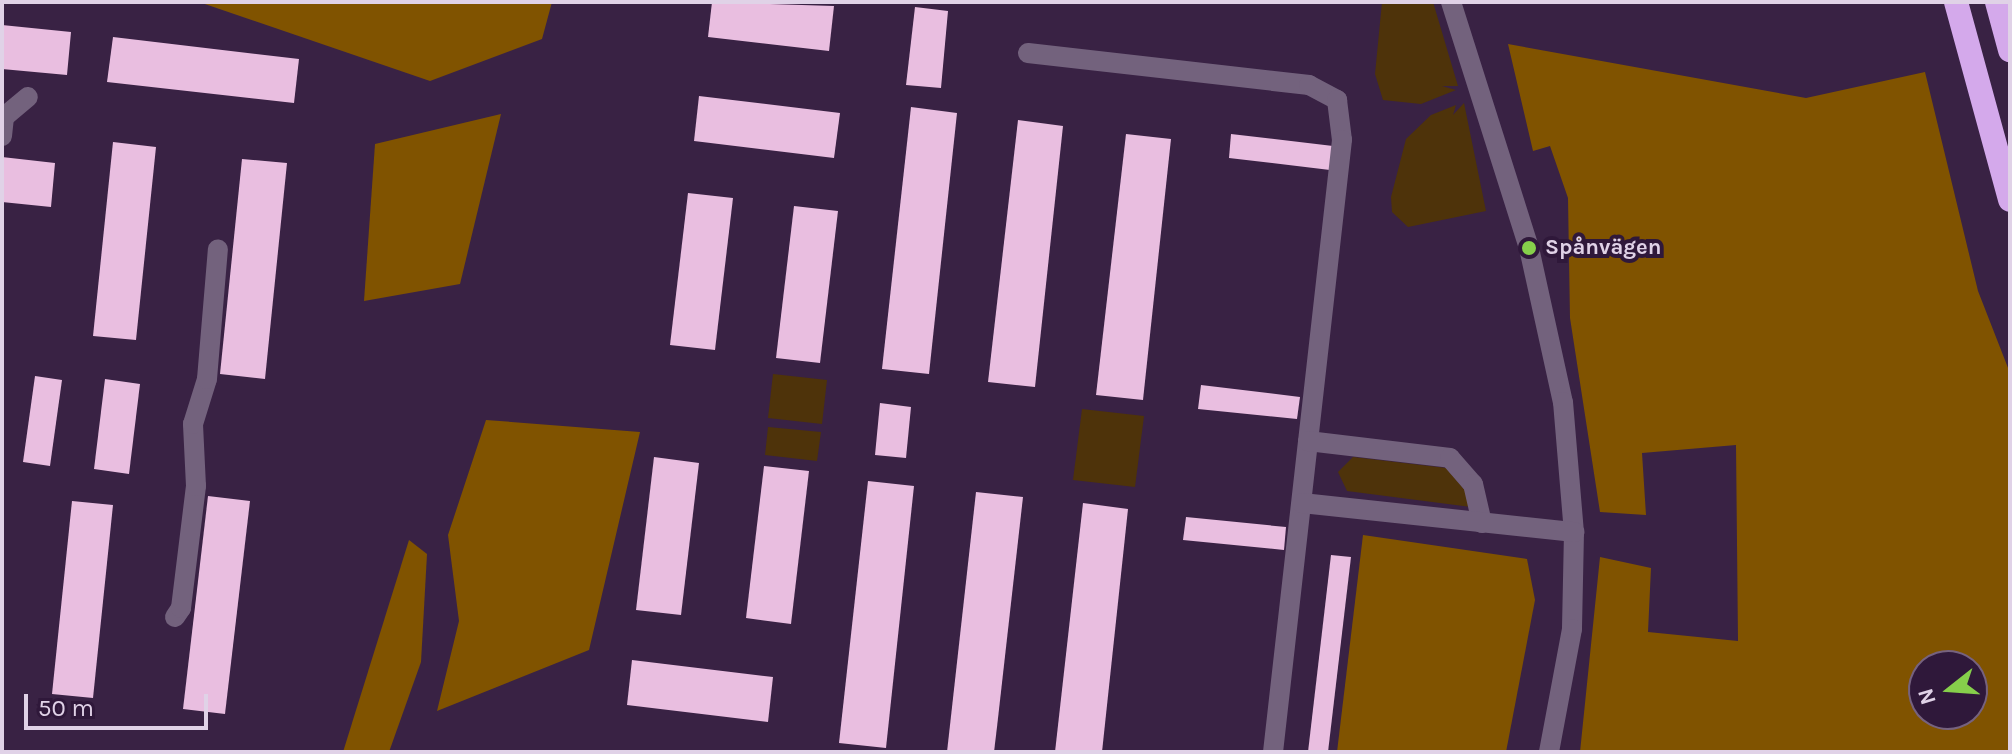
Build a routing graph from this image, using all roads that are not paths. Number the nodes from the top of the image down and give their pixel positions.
1 (1451, 2) edge
2 (1956, 2) edge
3 (1997, 2) edge
4 (2010, 50) edge
5 (1028, 53) dead end
6 (28, 97) dead end
7 (2, 136) edge
8 (2010, 200) edge
9 (218, 249) dead end
10 (1308, 441) junction
11 (1302, 503) junction
12 (1482, 523) junction
13 (1574, 532) junction
14 (175, 617) dead end
15 (1273, 752) edge
16 (1549, 752) edge

1 - 13 street
2 - 8 highway
3 - 4 highway
5 - 10 street
6 - 7 street
9 - 14 street
10 - 11 street
10 - 12 street
11 - 12 street
11 - 15 street
12 - 13 street
13 - 16 street

